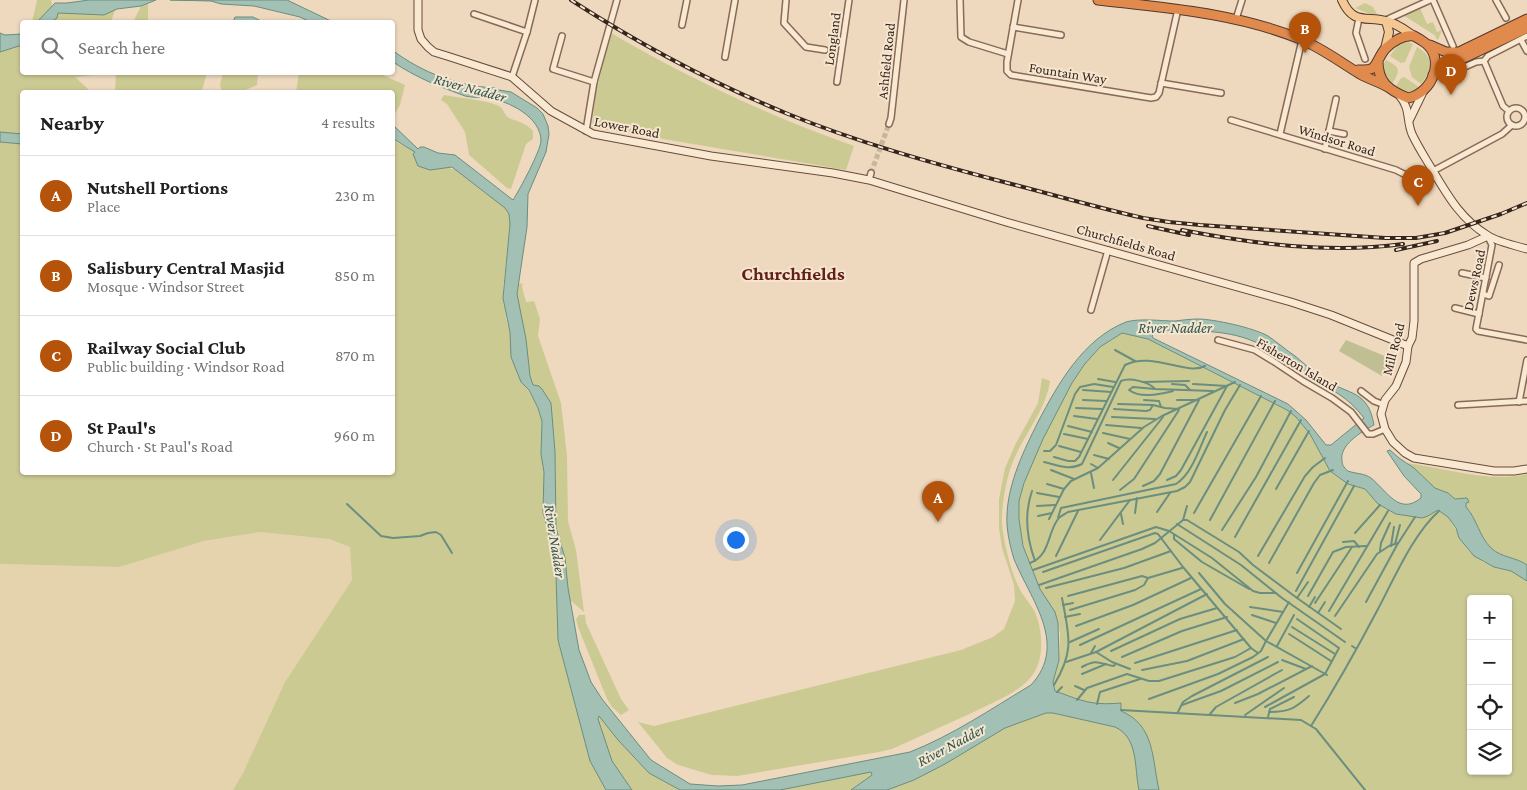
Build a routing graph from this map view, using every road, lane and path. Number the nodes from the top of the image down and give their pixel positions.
1 (418, 0) edge
2 (535, 0) edge
3 (617, 0) edge
4 (687, 0) edge
5 (735, 0) edge
6 (786, 0) edge
7 (849, 0) edge
8 (904, 0) edge
9 (960, 0) edge
10 (1018, 0) edge
11 (1098, 0) edge
12 (1242, 0) edge
13 (1342, 0) edge
14 (1431, 0) edge
15 (1496, 0) edge
16 (1178, 9) junction
17 (1401, 12) junction
18 (474, 14) dead end
19 (1359, 18) junction
20 (1506, 18) dead end
21 (1236, 19) junction
22 (1527, 19) edge
23 (1386, 21) junction
24 (682, 25) dead end
25 (1400, 26) junction
26 (1013, 27) junction
27 (1527, 28) edge
28 (527, 32) junction
29 (1061, 35) dead end
30 (562, 36) dead end
31 (1414, 36) junction
32 (1527, 36) edge
33 (1302, 40) junction
34 (1520, 40) junction
35 (1425, 43) junction
36 (1453, 46) dead end
37 (1385, 49) junction
38 (825, 50) dead end
39 (1527, 52) edge
40 (1008, 54) junction
41 (725, 57) dead end
42 (1365, 59) dead end
43 (1378, 61) junction
44 (1484, 61) junction
45 (1355, 70) junction
46 (1453, 72) dead end
47 (1433, 75) junction
48 (512, 77) junction
49 (594, 82) junction
50 (837, 82) dead end
51 (1161, 83) junction
52 (1426, 86) junction
53 (1388, 87) junction
54 (1222, 93) dead end
55 (1399, 94) junction
56 (1336, 99) dead end
57 (1509, 111) junction
58 (1410, 119) junction
59 (1231, 120) dead end
60 (1526, 121) edge
61 (889, 124) tunnel mouth
62 (1512, 124) junction
63 (586, 131) junction
64 (1329, 131) junction
65 (1280, 134) junction
66 (1344, 134) dead end
67 (1324, 149) junction
68 (833, 173) joint
69 (1435, 173) junction
70 (1488, 236) junction
71 (1527, 249) edge
72 (1108, 250) junction
73 (1499, 265) dead end
74 (1462, 273) dead end
75 (1486, 278) junction
76 (1483, 294) junction
77 (1455, 308) dead end
78 (1091, 310) dead end
79 (1478, 314) junction
80 (1218, 340) dead end
81 (1527, 340) edge
82 (1408, 346) junction
83 (1527, 360) edge
84 (1361, 391) dead end
85 (1527, 401) edge
86 (1519, 402) junction
87 (1382, 404) junction
88 (1458, 405) dead end
89 (1385, 429) junction
90 (1527, 469) edge

1 - 48 street, Lower Road
2 - 28 street
3 - 49 street
4 - 24 street
5 - 41 street
6 - 38 street
7 - 50 street, Longland
8 - 61 street, Ashfield Road
9 - 40 street
10 - 26 street, Fountain Way
11 - 16 highway
12 - 21 street
13 - 19 main road
14 - 17 street
14 - 36 street
15 - 20 street
16 - 21 highway
16 - 51 street
17 - 23 street
17 - 25 street
18 - 28 street
19 - 23 main road
19 - 42 street
21 - 33 highway
22 - 35 highway
23 - 25 main road
23 - 37 main road
25 - 31 main road
26 - 29 street
26 - 40 street, Fountain Way
27 - 47 highway
28 - 48 street
30 - 49 street
31 - 35 highway
31 - 37 highway
32 - 34 street
33 - 45 highway
33 - 65 street
34 - 39 street
34 - 44 street
35 - 47 highway
37 - 43 highway
40 - 51 street, Fountain Way
43 - 45 highway
43 - 53 highway
44 - 46 street
44 - 57 street
45 - 53 highway
47 - 52 highway
48 - 63 street, Lower Road
49 - 63 street
51 - 54 street
52 - 55 highway
52 - 58 street
53 - 55 highway
55 - 58 street
56 - 64 street
57 - 60 street
57 - 62 street
58 - 69 street
59 - 65 street, Windsor Road
60 - 62 street
62 - 69 street
63 - 68 street, Lower Road
64 - 66 street
64 - 67 street
65 - 67 street, Windsor Road
67 - 69 street, Windsor Road
68 - 72 street, Churchfields Road
69 - 70 street
70 - 71 street
70 - 75 street, Dews Road
70 - 82 street, Mill Road
72 - 78 street
72 - 82 street, Churchfields Road
73 - 76 street
74 - 75 street
75 - 76 street, Dews Road
76 - 79 street, Dews Road
77 - 79 street
79 - 81 street, Dews Road
80 - 89 street, Fisherton Island
82 - 87 street, Mill Road
83 - 86 street
84 - 87 street
85 - 86 street
86 - 88 street
87 - 89 street
89 - 90 street

